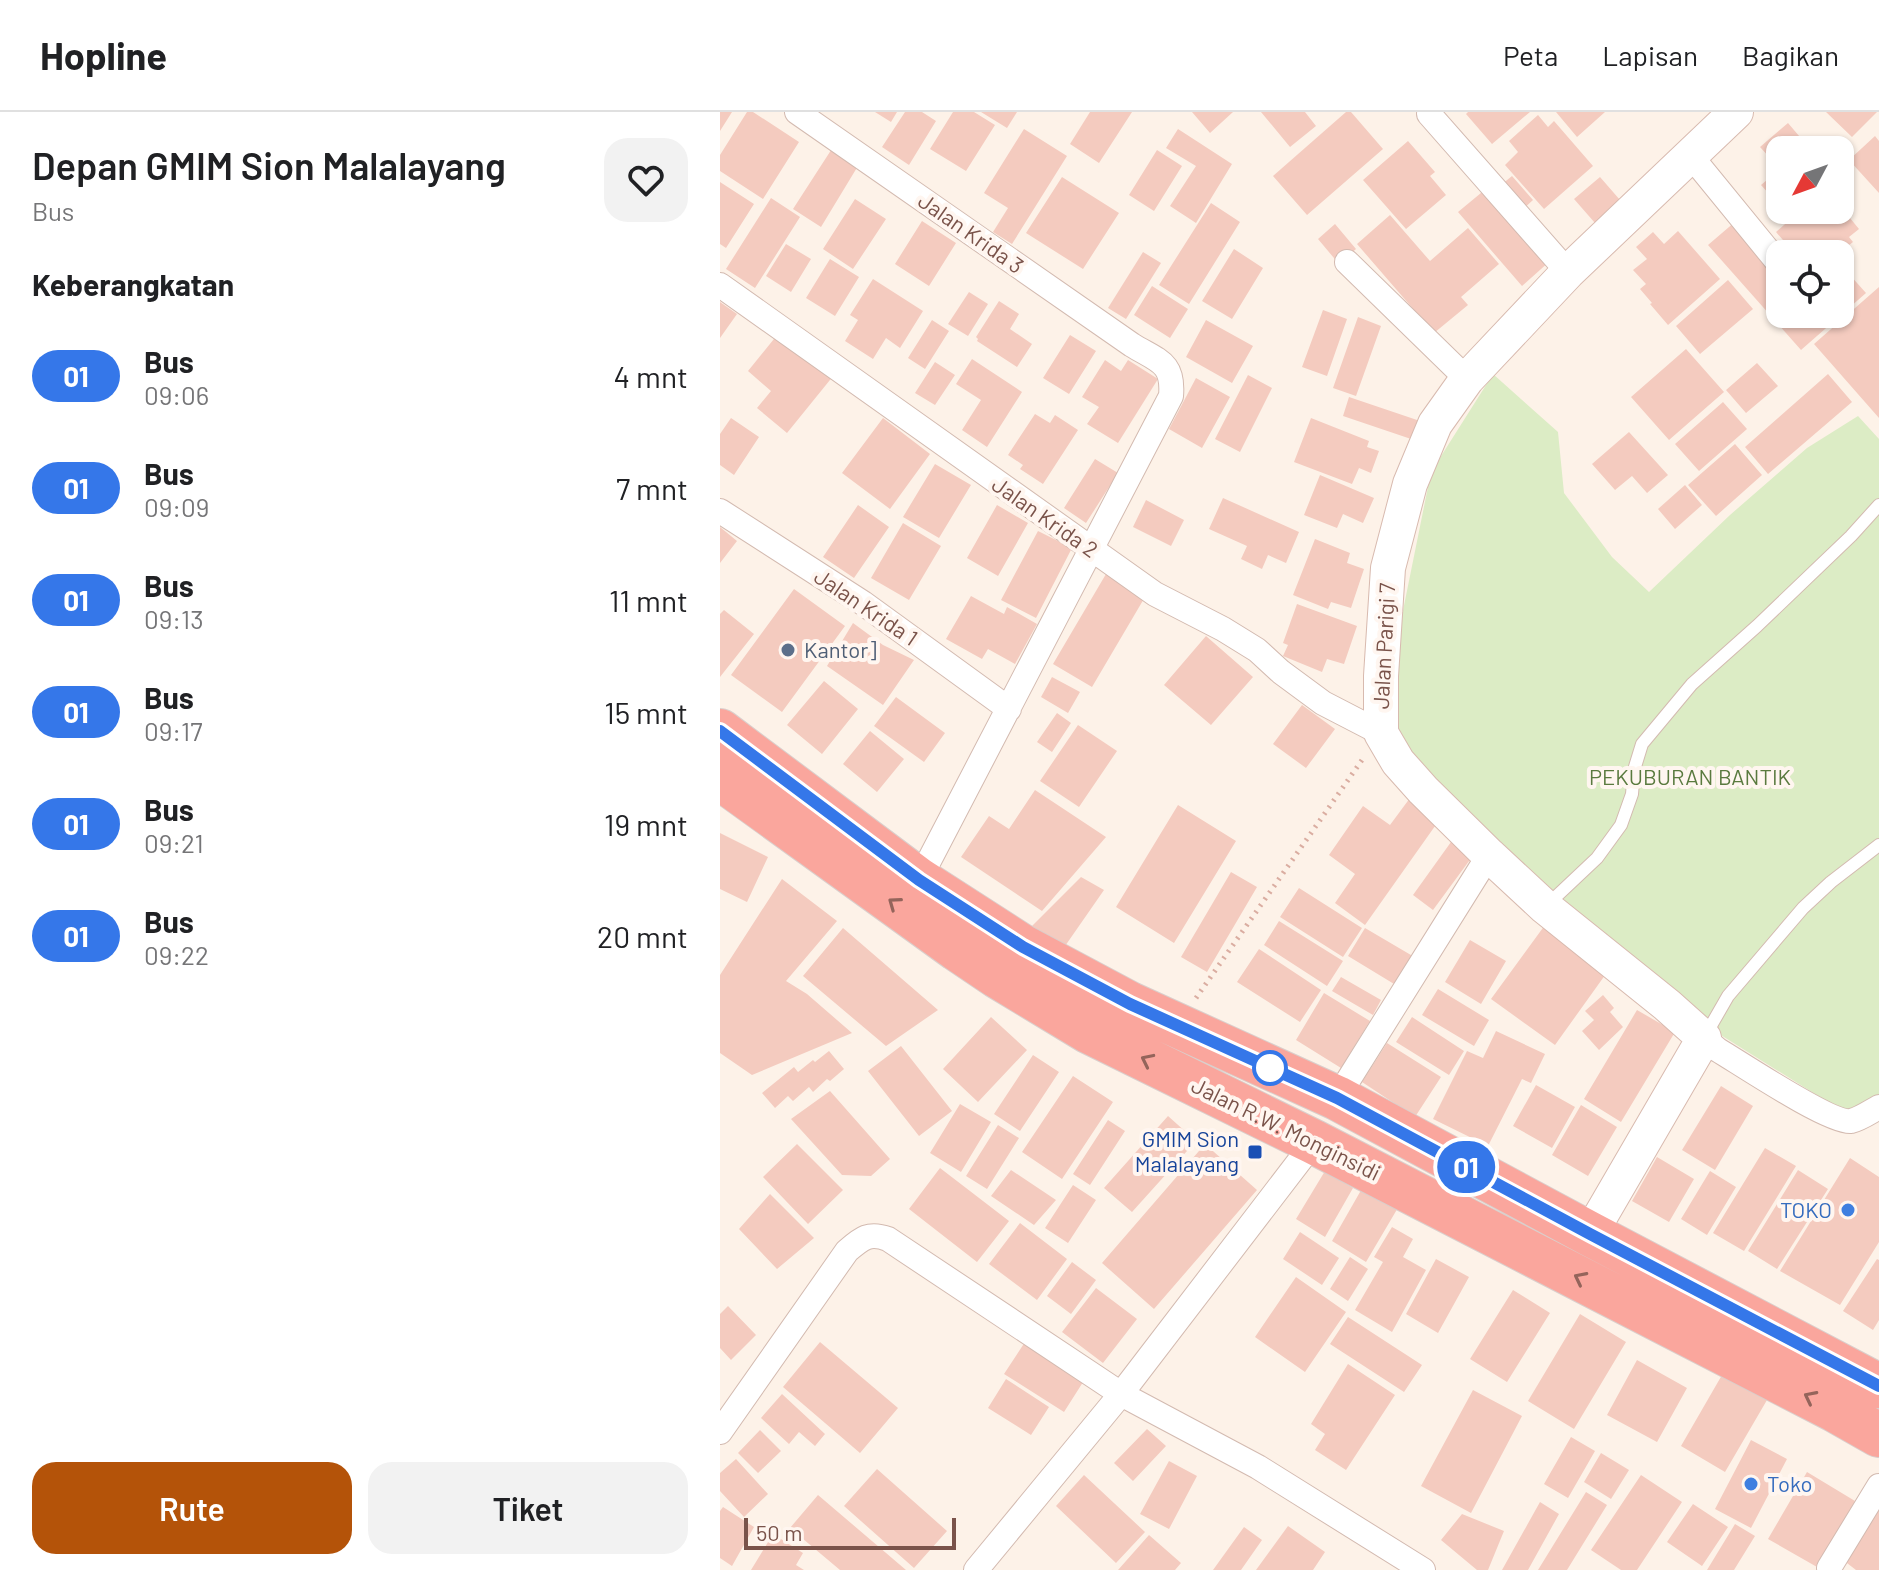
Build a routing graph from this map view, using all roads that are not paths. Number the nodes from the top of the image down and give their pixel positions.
1 (797, 112) edge
2 (1736, 112) edge
3 (1429, 114) edge
4 (1691, 156) junction
5 (1766, 248) edge
6 (1347, 262) dead end
7 (1568, 272) junction
8 (720, 285) edge
9 (1467, 379) junction
10 (1879, 505) edge
11 (720, 511) edge
12 (1091, 550) junction
13 (1009, 709) junction
14 (720, 731) edge
15 (1381, 733) junction
16 (720, 778) edge
17 (1879, 845) edge
18 (1489, 855) junction
19 (919, 880) junction
20 (1545, 907) junction
21 (968, 934) junction
22 (1010, 962) junction
23 (1107, 992) junction
24 (1088, 1031) junction
25 (1704, 1038) junction
26 (1337, 1098) junction
27 (1879, 1107) edge
28 (1314, 1142) junction
29 (1590, 1234) junction
30 (1879, 1386) edge
31 (1121, 1394) junction
32 (720, 1432) edge
33 (1879, 1435) edge
34 (1879, 1486) edge
35 (1829, 1568) dead end
36 (976, 1570) edge
37 (1423, 1570) edge

1 - 12 street, Jalan Krida 3
2 - 4 street, Jalan Parigi 7
3 - 7 street
4 - 5 street
4 - 7 street, Jalan Parigi 7
6 - 9 street
7 - 9 street, Jalan Parigi 7
8 - 12 street, Jalan Krida 2
9 - 15 street, Jalan Parigi 7
10 - 20 lane
11 - 13 street, Jalan Krida 1
12 - 13 street
12 - 15 street, Jalan Krida 2
13 - 19 street
14 - 19 highway, Jalan R.W. Monginsidi
15 - 18 street, Jalan Parigi 7
21 -> 16 highway, Jalan R.W. Monginsidi
17 - 25 lane
18 - 20 street, Jalan Parigi 7
18 - 26 street
19 - 21 highway, Jalan R.W. Monginsidi
20 - 25 street, Jalan Parigi 7
21 - 22 highway, Jalan R.W. Monginsidi
22 - 23 highway, Jalan R.W. Monginsidi
22 - 24 highway, Jalan R.W. Monginsidi
23 - 24 highway
23 - 26 highway, Jalan R.W. Monginsidi
28 -> 24 highway, Jalan R.W. Monginsidi
25 - 27 street
25 - 29 street
26 - 29 highway, Jalan R.W. Monginsidi
28 - 31 street
33 -> 28 highway, Jalan R.W. Monginsidi
29 - 30 highway, Jalan R.W. Monginsidi
31 - 32 street
31 - 36 street
31 - 37 street
34 - 35 street

